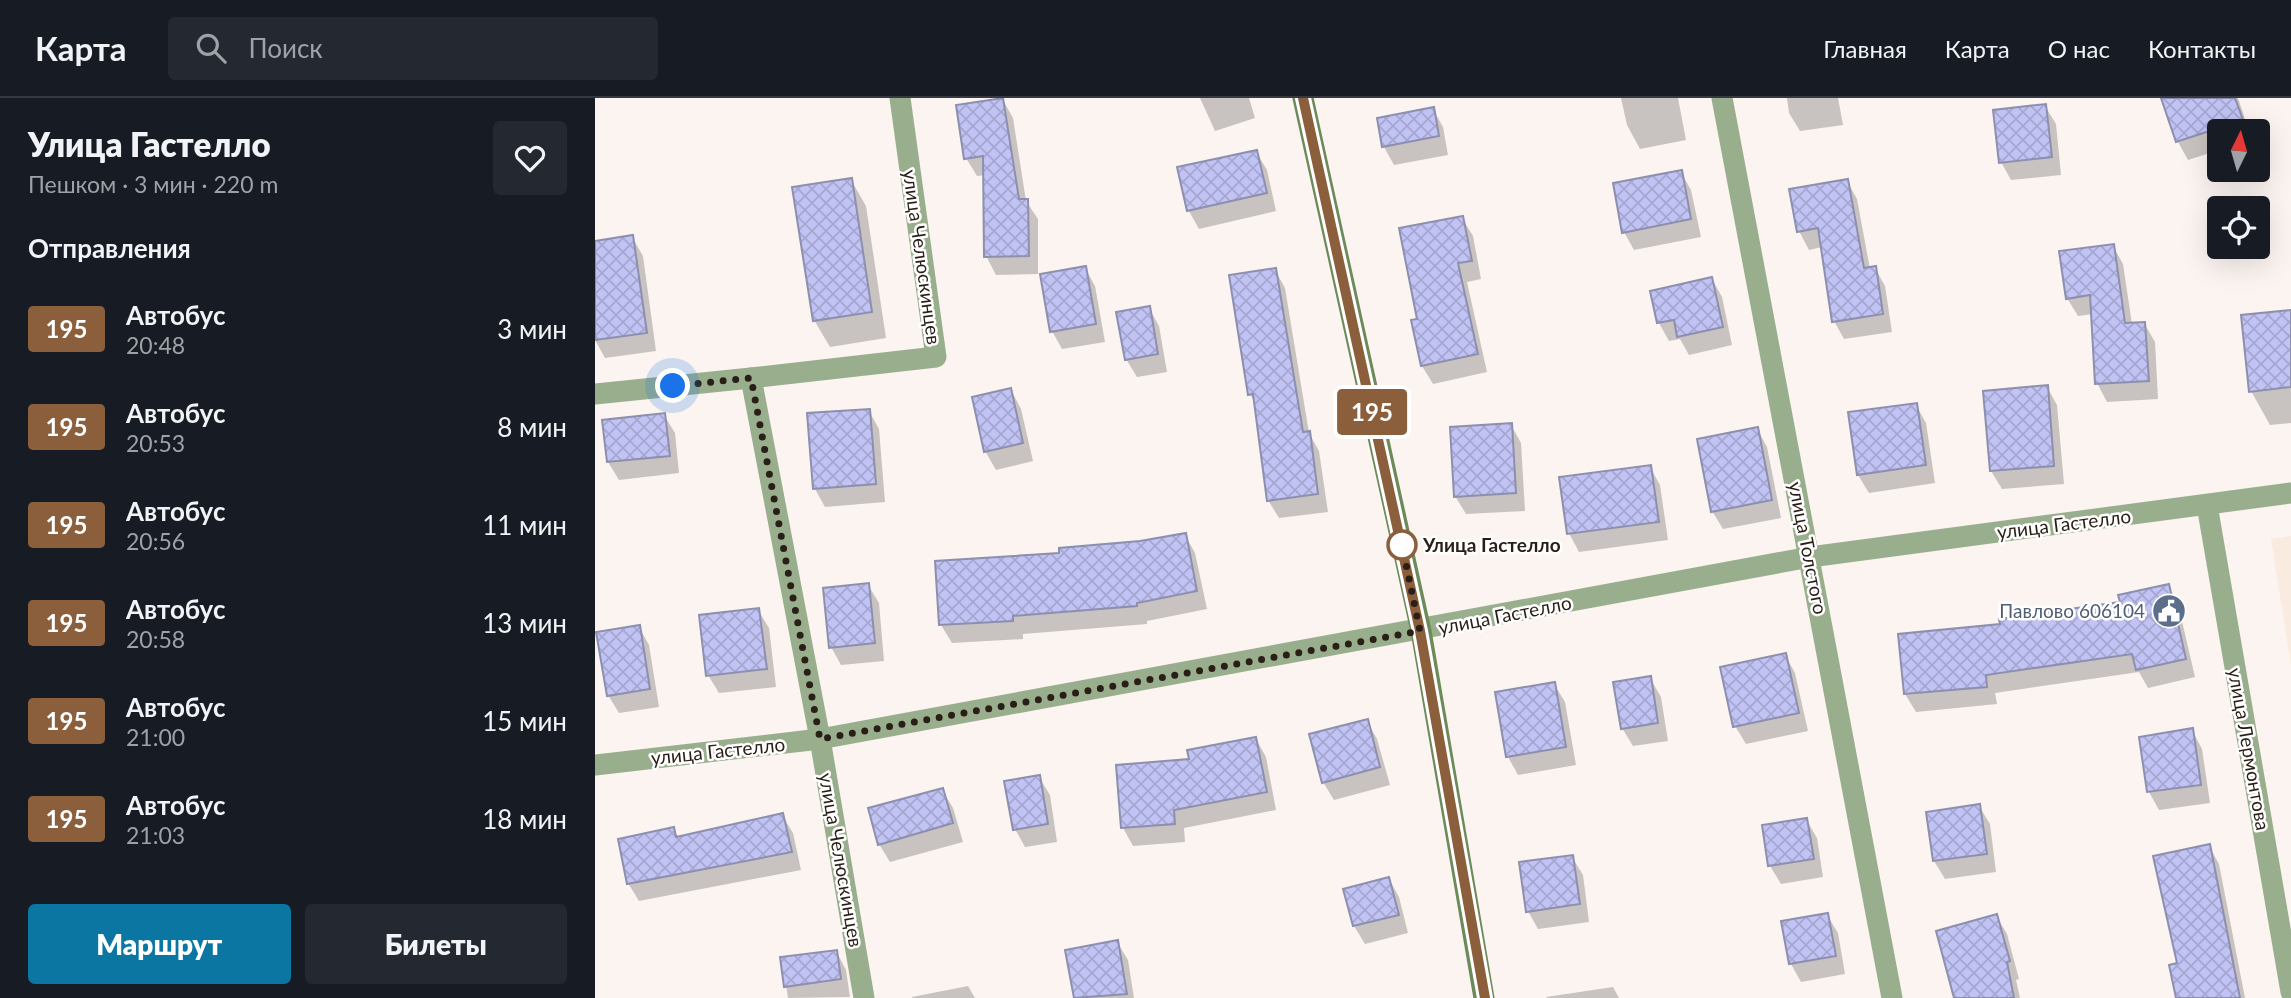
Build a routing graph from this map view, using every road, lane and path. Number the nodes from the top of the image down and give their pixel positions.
1 (900, 98) edge
2 (1303, 98) edge
3 (1722, 98) edge
4 (751, 378) junction
5 (595, 394) edge
6 (2291, 493) edge
7 (2207, 505) junction
8 (1810, 557) junction
9 (1420, 631) junction
10 (820, 739) junction
11 (595, 765) edge
12 (2291, 992) edge
13 (864, 998) edge
14 (1485, 998) edge
15 (1892, 998) edge

1 - 4 street, улица Челюскинцев
2 - 9 street
3 - 8 street, улица Толстого
4 - 5 street
4 - 10 street, улица Челюскинцев
6 - 7 street, улица Гастелло
7 - 8 street, улица Гастелло
7 - 12 street, улица Лермонтова
8 - 9 street, улица Гастелло
8 - 15 street, улица Толстого
9 - 10 street, улица Гастелло
9 - 14 street
10 - 11 street, улица Гастелло
10 - 13 street, улица Челюскинцев

